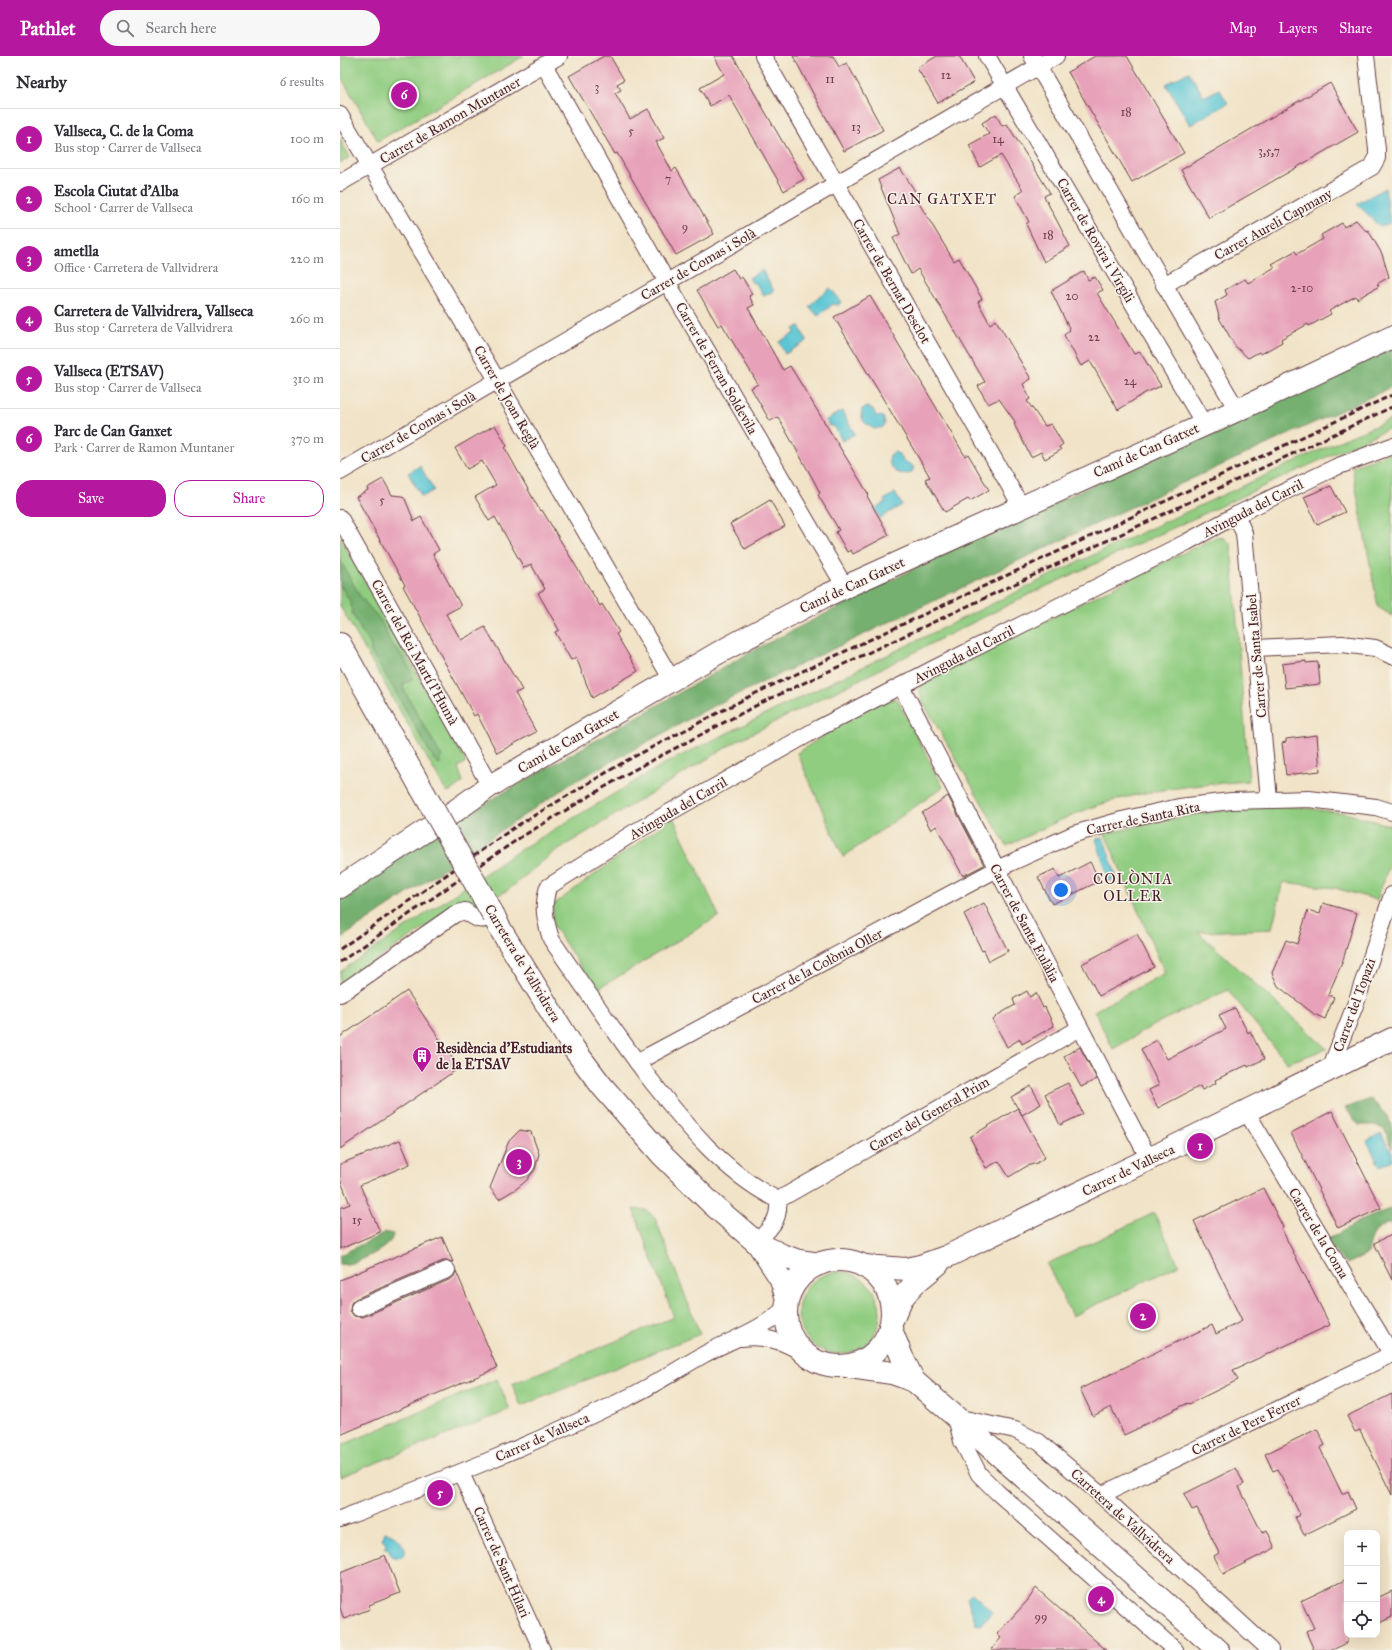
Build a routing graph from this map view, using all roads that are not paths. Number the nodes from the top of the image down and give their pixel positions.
1 (559, 56) edge
2 (764, 56) edge
3 (988, 56) edge
4 (1056, 56) edge
5 (1366, 56) edge
6 (1035, 61) edge
7 (544, 64) junction
8 (1005, 86) junction
9 (340, 115) edge
10 (370, 166) junction
11 (340, 183) edge
12 (836, 184) junction
13 (667, 282) junction
14 (1164, 285) junction
15 (1392, 337) edge
16 (498, 380) junction
17 (1237, 410) junction
18 (1204, 424) junction
19 (1392, 446) edge
20 (340, 472) edge
21 (1021, 506) junction
22 (1236, 515) junction
23 (340, 518) edge
24 (845, 587) junction
25 (340, 644) edge
26 (1255, 648) junction
27 (1392, 656) edge
28 (672, 680) junction
29 (901, 686) junction
30 (490, 786) junction
31 (1269, 799) junction
32 (1392, 812) edge
33 (997, 869) junction
34 (340, 887) edge
35 (1392, 895) edge
36 (494, 916) junction
37 (340, 994) edge
38 (1080, 1028) junction
39 (1392, 1039) edge
40 (637, 1062) junction
41 (1330, 1069) junction
42 (1246, 1111) junction
43 (1149, 1159) junction
44 (778, 1200) junction
45 (757, 1244) junction
46 (948, 1256) junction
47 (820, 1264) junction
48 (864, 1266) junction
49 (453, 1267) dead end
50 (786, 1303) junction
51 (359, 1308) dead end
52 (892, 1323) junction
53 (737, 1338) junction
54 (803, 1353) junction
55 (1392, 1355) edge
56 (850, 1367) junction
57 (914, 1382) junction
58 (956, 1417) junction
59 (462, 1473) junction
60 (1101, 1495) junction
61 (340, 1519) edge
62 (542, 1650) edge
63 (1175, 1650) edge
64 (1218, 1650) edge
65 (1270, 1650) edge

1 - 7 street, Carrer de Ramon Muntaner
2 - 12 street, Carrer de Bernat Desclot
3 - 8 street, Carrer de Rovira i Virgili
4 - 6 street, Carrer de Comas i Solà
5 - 14 street, Carrer Aureli Capmany
6 - 8 street, Carrer de Comas i Solà
6 - 14 street
7 - 10 street, Carrer de Ramon Muntaner
7 - 13 street, Carrer de Ferran Soldevila
8 - 12 street, Carrer de Comas i Solà
8 - 18 street, Carrer de Rovira i Virgili
9 - 10 street, Carrer de Joan Reglà
10 - 11 street, Carrer de Ramon Muntaner
10 - 16 street, Carrer de Joan Reglà
12 - 13 street, Carrer de Comas i Solà
12 - 21 street, Carrer de Bernat Desclot
13 - 16 street, Carrer de Comas i Solà
13 - 24 street, Carrer de Ferran Soldevila
14 - 17 street
15 - 17 street, Camí de Can Gatxet
16 - 20 street, Carrer de Comas i Solà
16 - 28 street, Carrer de Joan Reglà
17 - 18 street, Camí de Can Gatxet
18 - 21 street, Camí de Can Gatxet
19 - 22 street, Avinguda del Carril
21 - 24 street, Camí de Can Gatxet
22 - 26 street, Carrer de Santa Isabel
22 - 29 street, Avinguda del Carril
23 - 30 street, Carrer del Rei Martí l'Humà
24 - 28 street, Camí de Can Gatxet
25 - 36 street, Carretera de Vallvidrera, bridge
26 - 27 street
26 - 31 street, Carrer de Santa Isabel
28 - 30 street, Camí de Can Gatxet
29 - 33 street, Carrer de Santa Eulàlia
29 - 40 street, Avinguda del Carril
30 - 34 street, Camí de Can Gatxet
31 - 32 street, Carrer de Santa Rita
31 - 33 street, Carrer de Santa Rita
33 - 38 street, Carrer de Santa Eulàlia
33 - 40 street, Carrer de la Colònia Oller
35 - 41 street, Carrer del Topazi
36 - 37 street
36 - 45 street, Carretera de Vallvidrera
38 - 43 street, Carrer de Santa Eulàlia
38 - 44 street, Carrer del General Prim
39 - 41 street, Carrer de Vallseca
40 - 44 street
41 - 42 street, Carrer de Vallseca
42 - 43 street, Carrer de Vallseca
42 - 55 street, Carrer de la Coma
43 - 46 street, Carrer de Vallseca
44 - 45 street
45 - 47 street, Carretera de Vallvidrera
45 - 50 street, Carretera de Vallvidrera
46 - 48 street
46 - 52 street
47 - 48 street
47 - 50 street
48 - 52 street
49 - 51 street
50 - 53 street, Carrer de Vallseca
50 - 54 street
52 - 56 street
52 - 57 street, Carretera de Vallvidrera
53 - 54 street, Carrer de Vallseca
53 - 59 street, Carrer de Vallseca
54 - 56 street
55 - 60 street, Carrer de Pere Ferrer
56 - 57 street, Carretera de Vallvidrera
57 - 58 street, Carretera de Vallvidrera
58 - 60 street, Carretera de Vallvidrera
58 - 63 street
58 - 64 street, Carretera de Vallvidrera
59 - 61 street, Carrer de Vallseca
59 - 62 street, Carrer de Sant Hilari
60 - 65 street, Carretera de Vallvidrera

